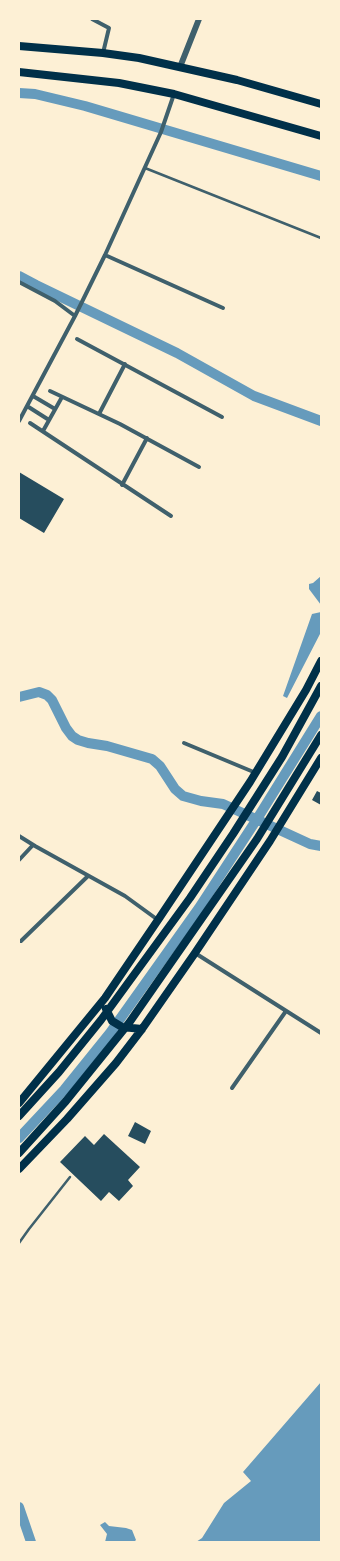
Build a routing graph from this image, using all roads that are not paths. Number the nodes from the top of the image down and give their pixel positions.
1 (92, 19) edge
2 (199, 19) edge
3 (19, 46) edge
4 (103, 53) junction
5 (180, 66) junction
6 (19, 72) edge
7 (174, 94) junction
8 (321, 104) edge
9 (321, 136) edge
10 (145, 168) junction
11 (321, 238) edge
12 (105, 255) junction
13 (19, 282) edge
14 (223, 308) dead end
15 (75, 316) junction
16 (77, 340) dead end
17 (124, 364) junction
18 (50, 391) dead end
19 (33, 396) junction
20 (62, 397) junction
21 (27, 406) junction
22 (55, 409) junction
23 (100, 414) junction
24 (222, 417) dead end
25 (49, 420) junction
26 (19, 421) edge
27 (30, 423) dead end
28 (43, 431) junction
29 (147, 438) junction
30 (199, 467) dead end
31 (122, 485) junction
32 (171, 516) dead end
33 (321, 661) edge
34 (321, 686) edge
35 (321, 735) edge
36 (184, 743) dead end
37 (321, 758) edge
38 (256, 773) junction
39 (19, 836) edge
40 (33, 845) junction
41 (19, 860) edge
42 (88, 876) junction
43 (158, 920) junction
44 (21, 941) dead end
45 (195, 953) junction
46 (105, 998) junction
47 (286, 1011) junction
48 (142, 1029) junction
49 (321, 1033) edge
50 (232, 1088) dead end
51 (19, 1103) edge
52 (19, 1116) edge
53 (19, 1153) edge
54 (19, 1170) edge
55 (70, 1177) dead end
56 (19, 1243) edge

1 - 4 street
2 - 5 street
3 - 4 main road
4 - 5 main road
5 - 8 main road
6 - 7 main road
7 - 9 main road
7 - 10 street
10 - 11 lane
10 - 12 street
12 - 14 street
12 - 15 street
13 - 15 street
15 - 19 street
16 - 17 street
17 - 23 street
17 - 24 street
18 - 20 street
19 - 21 street
19 - 22 street
20 - 22 street
20 - 23 street
21 - 25 street
21 - 26 street
22 - 25 street
23 - 29 street
25 - 28 street
27 - 28 street
28 - 31 street
29 - 30 street
29 - 31 street
31 - 32 street
33 - 38 main road
34 - 52 main road
35 - 53 main road
36 - 38 street
37 - 45 main road
38 - 43 main road
39 - 40 street
40 - 41 street
40 - 42 street
42 - 43 street
42 - 44 street
43 - 46 main road
45 - 47 street
45 - 48 main road
46 - 48 main road
46 - 51 main road
47 - 49 street
47 - 50 street
48 - 54 main road
55 - 56 lane

